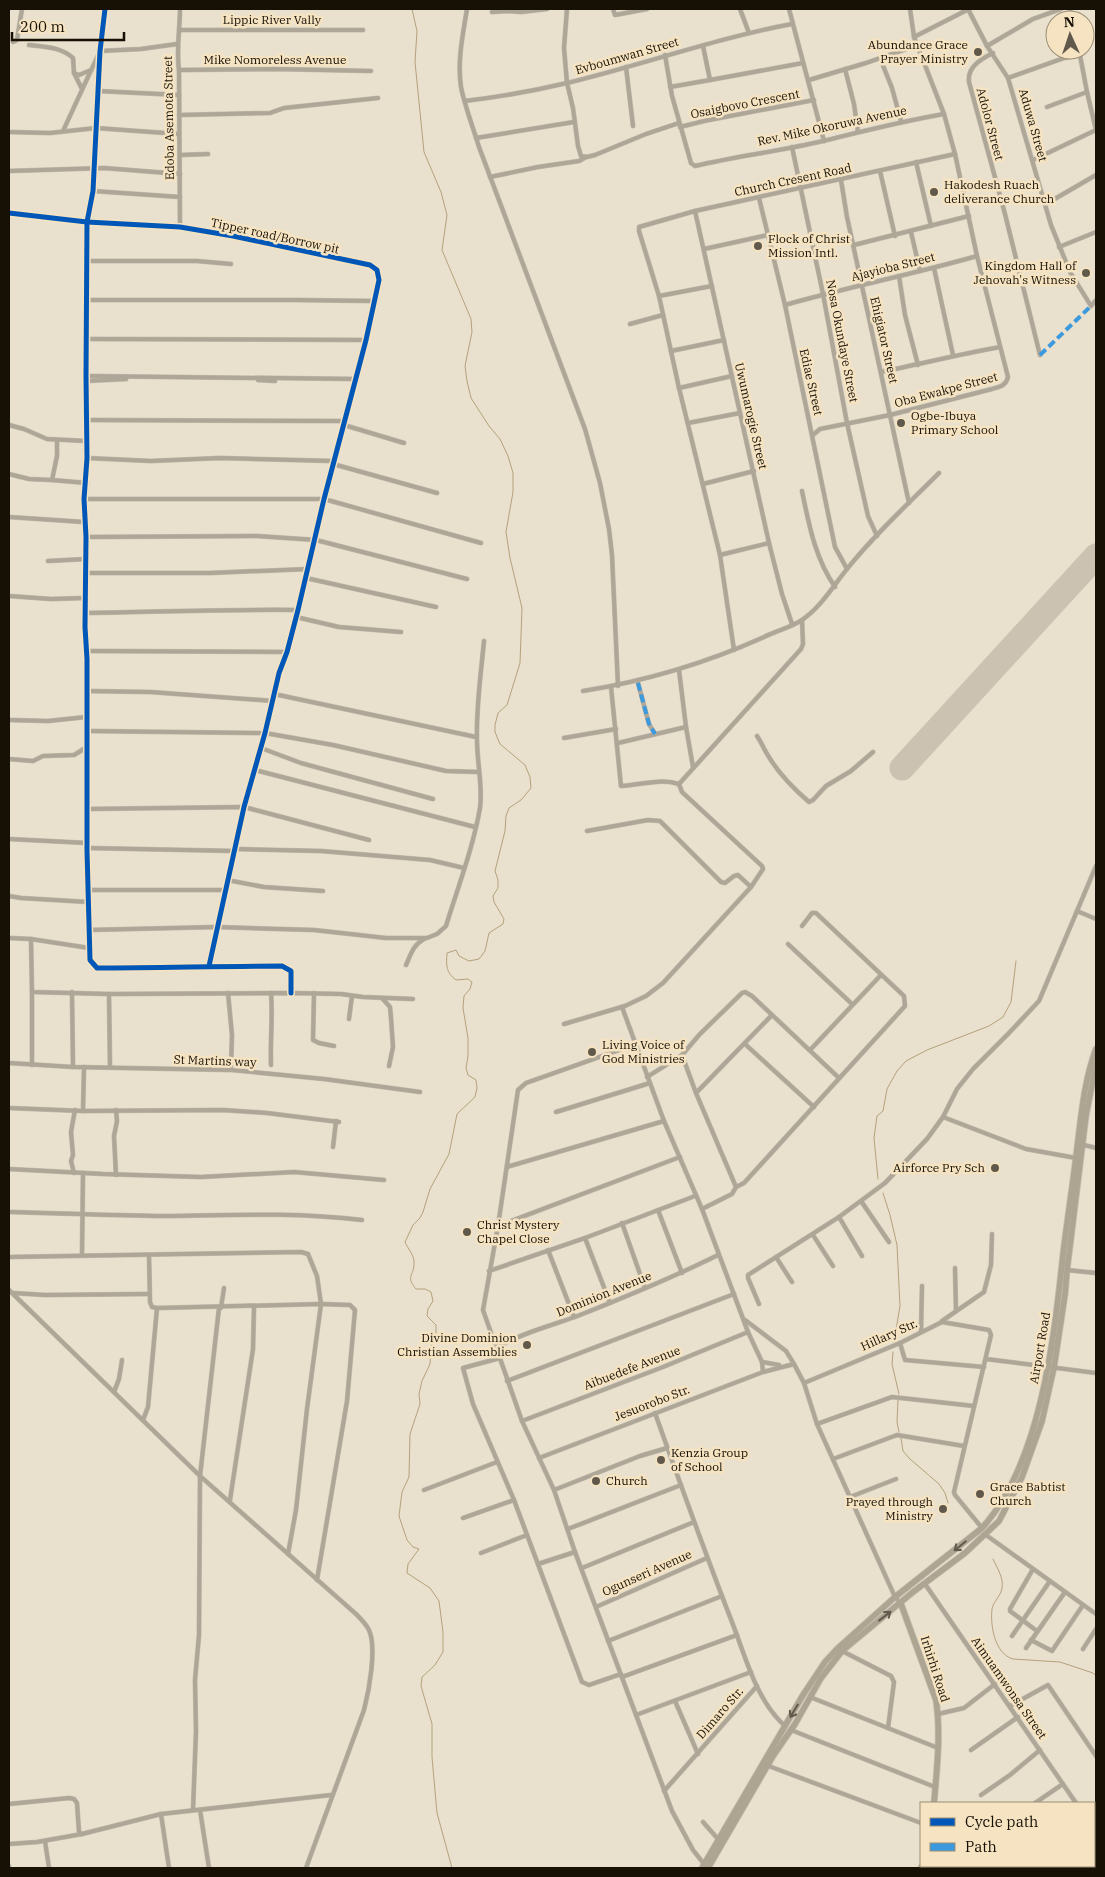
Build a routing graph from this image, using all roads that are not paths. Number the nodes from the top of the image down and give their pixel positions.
1 (22, 9) edge
2 (105, 9) edge
3 (180, 9) edge
4 (467, 9) edge
5 (547, 9) edge
6 (567, 9) edge
7 (613, 9) edge
8 (647, 9) edge
9 (740, 9) edge
10 (789, 9) edge
11 (910, 9) edge
12 (969, 9) edge
13 (1061, 9) edge
14 (492, 12) dead end
15 (792, 24) junction
16 (180, 30) junction
17 (363, 30) dead end
18 (748, 33) junction
19 (914, 36) junction
20 (13, 42) dead end
21 (177, 44) junction
22 (29, 45) dead end
23 (918, 45) junction
24 (703, 46) junction
25 (987, 46) junction
26 (100, 51) junction
27 (992, 53) junction
28 (665, 55) junction
29 (880, 58) junction
30 (1058, 60) edge
31 (1080, 60) edge
32 (803, 63) junction
33 (626, 67) junction
34 (846, 69) junction
35 (90, 70) junction
36 (179, 70) junction
37 (371, 71) dead end
38 (74, 73) junction
39 (1008, 78) junction
40 (710, 80) junction
41 (809, 80) junction
42 (567, 83) junction
43 (670, 87) junction
44 (82, 90) junction
45 (98, 91) junction
46 (1086, 92) junction
47 (179, 95) junction
48 (378, 98) dead end
49 (814, 100) junction
50 (465, 101) junction
51 (1047, 108) dead end
52 (944, 114) junction
53 (179, 115) junction
54 (901, 121) junction
55 (574, 122) junction
56 (1095, 122) edge
57 (680, 125) junction
58 (633, 126) dead end
59 (96, 128) junction
60 (1096, 130) edge
61 (63, 131) junction
62 (9, 132) edge
63 (858, 132) junction
64 (179, 134) junction
65 (476, 138) junction
66 (824, 141) junction
67 (792, 147) junction
68 (208, 154) dead end
69 (955, 154) junction
70 (180, 155) junction
71 (587, 157) junction
72 (1033, 160) junction
73 (916, 162) junction
74 (93, 168) junction
75 (9, 171) edge
76 (880, 171) junction
77 (180, 174) junction
78 (1096, 174) edge
79 (490, 177) junction
80 (841, 180) junction
81 (800, 188) junction
82 (93, 191) junction
83 (180, 196) junction
84 (760, 198) junction
85 (1046, 204) junction
86 (695, 211) junction
87 (9, 213) edge
88 (969, 216) junction
89 (88, 222) junction
90 (931, 226) junction
91 (180, 227) junction
92 (911, 232) junction
93 (1096, 232) edge
94 (768, 235) junction
95 (895, 236) junction
96 (854, 245) junction
97 (1059, 246) junction
98 (704, 249) junction
99 (977, 256) junction
100 (87, 261) junction
101 (231, 264) dead end
102 (934, 268) junction
103 (920, 271) junction
104 (898, 276) junction
105 (712, 286) junction
106 (861, 286) junction
107 (823, 294) junction
108 (659, 296) junction
109 (87, 300) junction
110 (1096, 300) edge
111 (376, 301) junction
112 (785, 305) junction
113 (663, 316) junction
114 (630, 324) dead end
115 (87, 339) junction
116 (275, 340) dead end
117 (366, 340) junction
118 (724, 340) junction
119 (1000, 347) junction
120 (671, 351) junction
121 (953, 355) junction
122 (1040, 355) dead end
123 (918, 365) junction
124 (881, 372) junction
125 (732, 376) junction
126 (86, 379) junction
127 (356, 379) junction
128 (275, 381) dead end
129 (680, 388) junction
130 (740, 412) junction
131 (890, 416) junction
132 (86, 420) junction
133 (344, 423) junction
134 (847, 423) junction
135 (688, 424) junction
136 (9, 425) edge
137 (813, 435) junction
138 (57, 440) junction
139 (86, 441) junction
140 (404, 443) dead end
141 (87, 458) junction
142 (334, 462) junction
143 (754, 471) junction
144 (939, 473) dead end
145 (9, 474) edge
146 (52, 480) junction
147 (87, 483) junction
148 (703, 484) junction
149 (802, 492) dead end
150 (437, 493) dead end
151 (324, 498) junction
152 (84, 499) junction
153 (909, 503) junction
154 (9, 517) edge
155 (84, 522) junction
156 (877, 536) junction
157 (86, 537) junction
158 (316, 540) junction
159 (481, 543) dead end
160 (769, 543) junction
161 (720, 555) junction
162 (86, 559) junction
163 (48, 561) dead end
164 (308, 569) junction
165 (847, 569) junction
166 (85, 573) junction
167 (306, 578) junction
168 (467, 578) dead end
169 (835, 587) junction
170 (9, 596) edge
171 (85, 598) junction
172 (436, 607) dead end
173 (298, 610) junction
174 (85, 613) junction
175 (296, 617) junction
176 (802, 620) junction
177 (792, 624) junction
178 (401, 632) dead end
179 (484, 641) dead end
180 (734, 650) junction
181 (86, 651) junction
182 (287, 652) junction
183 (679, 670) junction
184 (638, 683) dead end
185 (618, 686) junction
186 (611, 687) junction
187 (86, 691) junction
188 (584, 691) dead end
189 (274, 694) junction
190 (272, 700) junction
191 (86, 716) junction
192 (9, 720) edge
193 (686, 727) junction
194 (616, 729) junction
195 (87, 731) junction
196 (265, 733) junction
197 (655, 734) junction
198 (757, 736) dead end
199 (476, 738) junction
200 (564, 738) dead end
201 (618, 743) junction
202 (87, 747) junction
203 (261, 748) junction
204 (873, 752) dead end
205 (9, 759) edge
206 (693, 767) junction
207 (255, 770) junction
208 (478, 772) junction
209 (679, 784) junction
210 (433, 799) dead end
211 (244, 807) junction
212 (87, 810) junction
213 (475, 827) junction
214 (587, 831) dead end
215 (9, 839) edge
216 (369, 840) dead end
217 (87, 843) junction
218 (87, 848) junction
219 (235, 850) junction
220 (1096, 866) edge
221 (464, 868) junction
222 (227, 880) junction
223 (751, 887) junction
224 (88, 890) junction
225 (224, 890) junction
226 (323, 891) dead end
227 (9, 896) edge
228 (88, 902) junction
229 (1077, 911) junction
230 (1096, 919) edge
231 (802, 926) dead end
232 (216, 927) junction
233 (88, 930) junction
234 (9, 938) edge
235 (427, 938) junction
236 (31, 939) junction
237 (788, 944) dead end
238 (89, 948) junction
239 (406, 965) dead end
240 (208, 966) junction
241 (881, 975) junction
242 (32, 992) junction
243 (72, 992) junction
244 (228, 993) junction
245 (271, 993) junction
246 (291, 993) junction
247 (314, 993) junction
248 (109, 994) junction
249 (352, 996) junction
250 (382, 998) junction
251 (413, 999) dead end
252 (852, 1004) junction
253 (622, 1007) junction
254 (772, 1015) junction
255 (349, 1019) dead end
256 (564, 1024) dead end
257 (636, 1044) junction
258 (745, 1044) junction
259 (334, 1046) dead end
260 (1096, 1049) edge
261 (810, 1050) junction
262 (682, 1055) junction
263 (9, 1063) edge
264 (32, 1065) junction
265 (271, 1065) dead end
266 (1096, 1065) edge
267 (231, 1066) dead end
268 (389, 1066) dead end
269 (73, 1067) junction
270 (84, 1067) junction
271 (110, 1068) junction
272 (648, 1077) junction
273 (839, 1078) junction
274 (650, 1083) junction
275 (420, 1092) dead end
276 (696, 1093) junction
277 (814, 1107) junction
278 (9, 1108) edge
279 (75, 1110) junction
280 (83, 1110) junction
281 (116, 1110) junction
282 (556, 1112) dead end
283 (943, 1117) junction
284 (664, 1121) junction
285 (1084, 1145) junction
286 (333, 1147) dead end
287 (1096, 1148) edge
288 (680, 1157) junction
289 (1076, 1158) junction
290 (507, 1167) junction
291 (9, 1169) edge
292 (74, 1173) junction
293 (83, 1173) junction
294 (116, 1175) junction
295 (384, 1180) dead end
296 (736, 1186) junction
297 (695, 1196) junction
298 (861, 1201) junction
299 (702, 1209) junction
300 (658, 1210) junction
301 (9, 1212) edge
302 (83, 1214) junction
303 (839, 1217) junction
304 (362, 1220) dead end
305 (622, 1223) junction
306 (498, 1226) junction
307 (992, 1234) dead end
308 (812, 1235) junction
309 (585, 1238) junction
310 (888, 1242) dead end
311 (548, 1250) junction
312 (82, 1255) dead end
313 (149, 1255) junction
314 (718, 1255) junction
315 (862, 1256) dead end
316 (9, 1257) edge
317 (776, 1257) junction
318 (832, 1266) dead end
319 (955, 1268) dead end
320 (1066, 1270) junction
321 (489, 1271) junction
322 (682, 1273) junction
323 (1096, 1273) edge
324 (792, 1282) dead end
325 (922, 1286) dead end
326 (224, 1288) dead end
327 (645, 1288) junction
328 (9, 1290) edge
329 (13, 1293) junction
330 (150, 1294) junction
331 (734, 1294) junction
332 (610, 1303) junction
333 (322, 1304) junction
334 (759, 1304) dead end
335 (254, 1307) junction
336 (157, 1308) junction
337 (220, 1308) junction
338 (956, 1311) junction
339 (574, 1317) junction
340 (745, 1320) junction
341 (942, 1322) junction
342 (748, 1332) junction
343 (921, 1332) junction
344 (900, 1343) junction
345 (497, 1349) junction
346 (500, 1358) junction
347 (986, 1359) junction
348 (122, 1360) dead end
349 (762, 1362) junction
350 (794, 1364) junction
351 (781, 1366) junction
352 (984, 1367) junction
353 (1051, 1367) junction
354 (763, 1372) junction
355 (1096, 1372) edge
356 (508, 1382) junction
357 (804, 1383) junction
358 (114, 1392) junction
359 (974, 1406) junction
360 (655, 1413) junction
361 (143, 1420) junction
362 (522, 1420) junction
363 (817, 1424) junction
364 (964, 1446) junction
365 (667, 1448) junction
366 (539, 1458) junction
367 (833, 1459) junction
368 (497, 1462) junction
369 (200, 1476) junction
370 (896, 1479) dead end
371 (681, 1485) junction
372 (424, 1490) dead end
373 (554, 1490) junction
374 (850, 1497) junction
375 (230, 1500) dead end
376 (514, 1500) junction
377 (463, 1518) dead end
378 (694, 1522) junction
379 (982, 1528) junction
380 (568, 1529) junction
381 (527, 1535) junction
382 (986, 1535) junction
383 (575, 1552) junction
384 (481, 1553) dead end
385 (288, 1554) junction
386 (707, 1558) junction
387 (538, 1564) junction
388 (582, 1568) junction
389 (1033, 1568) junction
390 (317, 1580) junction
391 (1050, 1581) junction
392 (925, 1584) junction
393 (1065, 1592) junction
394 (722, 1596) junction
395 (895, 1597) junction
396 (901, 1604) junction
397 (1083, 1605) junction
398 (596, 1607) junction
399 (1096, 1614) edge
400 (1023, 1621) junction
401 (1096, 1629) edge
402 (1037, 1631) junction
403 (737, 1635) junction
404 (1012, 1636) dead end
405 (1031, 1640) junction
406 (608, 1641) junction
407 (1026, 1648) dead end
408 (1083, 1649) dead end
409 (842, 1651) junction
410 (751, 1672) junction
411 (621, 1676) junction
412 (995, 1684) junction
413 (757, 1686) junction
414 (810, 1697) junction
415 (674, 1701) junction
416 (1010, 1706) junction
417 (938, 1714) junction
418 (636, 1715) junction
419 (1018, 1717) junction
420 (788, 1728) junction
421 (888, 1728) junction
422 (938, 1748) junction
423 (970, 1750) dead end
424 (1040, 1750) junction
425 (698, 1754) junction
426 (1096, 1756) edge
427 (766, 1765) junction
428 (1063, 1784) junction
429 (935, 1787) junction
430 (664, 1791) junction
431 (331, 1795) junction
432 (981, 1795) dead end
433 (934, 1802) edge
434 (1036, 1802) edge
435 (1075, 1802) edge
436 (9, 1804) edge
437 (194, 1810) junction
438 (200, 1810) junction
439 (161, 1814) junction
440 (703, 1822) dead end
441 (920, 1823) edge
442 (82, 1834) junction
443 (718, 1839) junction
444 (45, 1841) junction
445 (9, 1844) edge
446 (705, 1867) edge
447 (49, 1868) edge
448 (169, 1868) edge
449 (209, 1868) edge
450 (306, 1868) edge

1 - 20 street
2 - 26 street
3 - 16 street, Edoba Asemota Street
4 - 50 street
5 - 14 street
6 - 42 street
7 - 8 street
9 - 18 street
10 - 15 street
11 - 19 street, Oba Ewakpe Street
12 - 19 street
12 - 25 street, Aduwa Street
13 - 25 street
15 - 18 street, Evboumwan Street
15 - 32 street
16 - 17 street, Lippic River Vally
16 - 21 street, Edoba Asemota Street
18 - 24 street, Evboumwan Street
19 - 23 street, Oba Ewakpe Street
21 - 26 street
21 - 36 street, Edoba Asemota Street
22 - 38 street
23 - 29 street
23 - 52 street, Oba Ewakpe Street
24 - 28 street, Evboumwan Street
24 - 40 street
25 - 27 street, Aduwa Street
26 - 35 street
26 - 45 street
27 - 39 street, Aduwa Street
27 - 122 street, Adolor Street
28 - 33 street, Evboumwan Street
28 - 43 street
29 - 34 street
29 - 54 street
30 - 39 street
31 - 46 street
32 - 40 street
32 - 41 street
33 - 42 street, Evboumwan Street
33 - 58 street
34 - 41 street
34 - 63 street
35 - 38 street
35 - 44 street
36 - 37 street, Mike Nomoreless Avenue
36 - 47 street, Edoba Asemota Street
38 - 44 street
39 - 72 street, Aduwa Street
40 - 43 street
41 - 49 street
42 - 50 street, Evboumwan Street
42 - 55 street
43 - 57 street
44 - 61 street
45 - 47 street
45 - 59 street
46 - 51 street
46 - 56 street
47 - 53 street, Edoba Asemota Street
48 - 53 street
49 - 57 street, Osaigbovo Crescent
49 - 66 street
50 - 65 street
52 - 54 street, Rev. Mike Okoruwa Avenue
52 - 69 street, Oba Ewakpe Street
53 - 64 street, Edoba Asemota Street
54 - 63 street, Rev. Mike Okoruwa Avenue
55 - 65 street
55 - 71 street
56 - 60 street
57 - 67 street, Rev. Mike Okoruwa Avenue
57 - 71 street, Osaigbovo Crescent
59 - 61 street
59 - 64 street
59 - 74 street
60 - 72 street
61 - 62 street
63 - 66 street, Rev. Mike Okoruwa Avenue
64 - 70 street, Edoba Asemota Street
65 - 79 street
66 - 67 street, Rev. Mike Okoruwa Avenue
67 - 81 street, Nosa Okundaye Street
68 - 70 street
69 - 73 street, Church Cresent Road
69 - 88 street, Oba Ewakpe Street
70 - 77 street, Edoba Asemota Street
71 - 79 street, Osaigbovo Crescent
72 - 85 street, Aduwa Street
73 - 76 street, Church Cresent Road
73 - 90 street
74 - 75 street
74 - 77 street
74 - 82 street
76 - 80 street, Church Cresent Road
76 - 95 street
77 - 83 street, Edoba Asemota Street
78 - 85 street
79 - 185 street
80 - 81 street, Church Cresent Road
80 - 96 street, Ehigiator Street
81 - 84 street, Church Cresent Road
81 - 107 street, Nosa Okundaye Street
82 - 83 street
82 - 89 street
83 - 91 street, Edoba Asemota Street
84 - 86 street, Church Cresent Road
84 - 94 street, Ediae Street
85 - 97 street, Aduwa Street
86 - 98 street, Uwumarogie Street
86 - 108 street, Church Cresent Road
87 - 89 street, Tipper road/Borrow pit
88 - 90 street
88 - 99 street, Oba Ewakpe Street
89 - 91 street, Tipper road/Borrow pit
89 - 100 street
90 - 92 street
91 - 111 street, Tipper road/Borrow pit
92 - 95 street
92 - 103 street
93 - 97 street
94 - 98 street
94 - 112 street, Ediae Street
95 - 96 street
96 - 106 street, Ehigiator Street
97 - 110 street, Aduwa Street
98 - 105 street, Uwumarogie Street
99 - 102 street, Ajayioba Street
99 - 119 street, Oba Ewakpe Street
100 - 101 street
100 - 109 street
102 - 103 street, Ajayioba Street
102 - 121 street
103 - 104 street, Ajayioba Street
104 - 106 street, Ajayioba Street
104 - 123 street
105 - 108 street
105 - 118 street, Uwumarogie Street
106 - 107 street, Ajayioba Street
106 - 124 street, Ehigiator Street
107 - 112 street, Ajayioba Street
107 - 134 street, Nosa Okundaye Street
108 - 113 street
109 - 111 street
109 - 115 street
111 - 117 street
112 - 137 street, Ediae Street
113 - 114 street
113 - 120 street
115 - 116 street
115 - 117 street
115 - 126 street
117 - 127 street
118 - 120 street
118 - 125 street, Uwumarogie Street
119 - 121 street
119 - 131 street, Oba Ewakpe Street
120 - 129 street
121 - 123 street
123 - 124 street
124 - 131 street, Ehigiator Street
125 - 129 street
125 - 130 street, Uwumarogie Street
126 - 127 street
126 - 128 street
126 - 132 street
127 - 133 street
129 - 135 street
130 - 135 street
130 - 143 street, Uwumarogie Street
131 - 134 street
131 - 153 street, Ehigiator Street
132 - 133 street
132 - 139 street
133 - 140 street
133 - 142 street
134 - 137 street
134 - 156 street, Nosa Okundaye Street
135 - 148 street
136 - 138 street
137 - 165 street, Ediae Street
138 - 139 street
138 - 146 street
139 - 141 street
141 - 142 street
141 - 147 street
142 - 150 street
142 - 151 street
143 - 148 street
143 - 160 street, Uwumarogie Street
144 - 153 street
145 - 146 street
146 - 147 street
147 - 152 street
148 - 161 street
149 - 169 street
151 - 152 street
151 - 158 street
151 - 159 street
152 - 155 street
153 - 156 street
154 - 155 street
155 - 157 street
156 - 165 street
157 - 158 street
157 - 162 street
158 - 164 street
158 - 168 street
160 - 161 street
160 - 177 street, Uwumarogie Street
161 - 180 street
162 - 163 street
162 - 166 street
164 - 166 street
164 - 167 street
165 - 169 street
166 - 171 street
167 - 172 street
167 - 173 street
169 - 176 street
170 - 171 street
171 - 174 street
173 - 174 street
173 - 175 street
174 - 181 street
175 - 178 street
175 - 182 street
176 - 177 street
176 - 206 street
177 - 180 street
179 - 199 street
180 - 183 street
181 - 182 street
181 - 187 street
182 - 189 street
183 - 185 street
183 - 193 street
184 - 197 street
185 - 186 street
186 - 188 street
186 - 194 street
187 - 190 street
187 - 191 street
189 - 190 street
189 - 199 street
190 - 196 street
191 - 192 street
191 - 195 street
193 - 197 street
193 - 206 street
194 - 200 street
194 - 201 street
195 - 196 street
195 - 202 street
196 - 203 street
196 - 208 street
197 - 201 street
198 - 204 street
199 - 208 street
201 - 209 street
202 - 205 street
202 - 212 street
203 - 207 street
203 - 210 street
206 - 209 street
207 - 211 street
207 - 213 street
208 - 213 street
209 - 223 street
211 - 212 street
211 - 216 street
211 - 219 street
212 - 217 street
213 - 221 street
214 - 223 street
215 - 217 street
217 - 218 street
218 - 219 street
218 - 224 street
219 - 221 street
219 - 222 street
220 - 229 street
221 - 235 street
222 - 225 street
222 - 226 street
223 - 253 street
224 - 225 street
224 - 228 street
225 - 232 street
227 - 228 street
228 - 233 street
229 - 230 street
229 - 283 street
231 - 241 street
232 - 233 street
232 - 235 street
232 - 240 street
233 - 238 street
234 - 236 street
235 - 239 street
236 - 238 street
236 - 242 street
237 - 252 street
238 - 240 street
240 - 246 street
241 - 252 street
241 - 273 street
242 - 243 street
242 - 264 street
243 - 248 street
243 - 269 street
244 - 245 street
244 - 248 street
244 - 267 street
245 - 246 street
245 - 265 street
246 - 247 street
247 - 249 street
247 - 259 street
248 - 271 street
249 - 250 street
249 - 255 street
250 - 251 street
250 - 268 street
252 - 261 street
253 - 256 street
253 - 257 street
254 - 258 street
254 - 261 street
254 - 262 street
257 - 272 street
257 - 290 street
258 - 276 street
258 - 277 street
260 - 289 main road, Airport Road
261 - 273 street
262 - 272 street
262 - 276 street
263 - 264 street, St Martins way
264 - 269 street, St Martins way
266 - 285 main road, Airport Road
269 - 270 street, St Martins way
270 - 271 street, St Martins way
270 - 280 street
271 - 275 street, St Martins way
272 - 274 street
273 - 277 street
274 - 282 street
274 - 284 street
276 - 296 street
277 - 296 street
278 - 279 street
279 - 280 street
279 - 292 street
280 - 281 street
281 - 286 street
281 - 294 street
283 - 289 street
283 - 298 street
284 - 288 street
284 - 290 street
285 - 287 street
285 - 320 main road, Airport Road
288 - 297 street
288 - 306 street
289 - 353 main road, Airport Road
290 - 306 street
291 - 292 street
292 - 293 street
293 - 294 street
293 - 302 street
294 - 295 street
296 - 299 street
297 - 299 street
297 - 300 street
298 - 303 street
298 - 310 street
299 - 314 street
300 - 305 street
300 - 322 street
301 - 302 street
302 - 304 street
302 - 312 street
303 - 308 street
303 - 315 street
305 - 309 street
305 - 327 street
306 - 321 street
307 - 338 street, Hillary Str.
308 - 317 street
308 - 318 street
309 - 311 street
309 - 332 street
311 - 321 street
311 - 339 street
313 - 316 street
313 - 330 street
313 - 333 street
314 - 322 street, Dominion Avenue
314 - 331 street
317 - 324 street
317 - 334 street
319 - 338 street
320 - 323 street
320 - 353 main road, Airport Road
321 - 345 street
322 - 327 street, Dominion Avenue
325 - 343 street
326 - 337 street
327 - 332 street, Dominion Avenue
328 - 329 street
329 - 330 street
329 - 358 street
330 - 336 street
331 - 340 street
331 - 356 street
332 - 339 street, Dominion Avenue
333 - 335 street
333 - 385 street
333 - 390 street
335 - 337 street
335 - 375 street
336 - 337 street
336 - 361 street
337 - 369 street
338 - 341 street, Hillary Str.
339 - 345 street, Dominion Avenue
340 - 342 street
340 - 350 street
341 - 343 street, Hillary Str.
341 - 347 street
342 - 349 street
342 - 362 street, Aibuedefe Avenue
343 - 344 street, Hillary Str.
344 - 352 street
344 - 357 street, Hillary Str.
345 - 346 street
346 - 356 street
346 - 368 street
347 - 352 street
347 - 353 street
348 - 358 street
349 - 351 street
349 - 354 street
350 - 351 street
350 - 357 street
351 - 354 street, Jesuorobo Str.
352 - 359 street
353 - 355 street
353 - 379 main road, Airport Road
353 - 382 main road, Airport Road
354 - 360 street, Jesuorobo Str.
356 - 362 street
357 - 363 street
358 - 361 street
359 - 363 street
359 - 364 street
360 - 365 street
360 - 366 street, Jesuorobo Str.
361 - 369 street
362 - 366 street
363 - 367 street
364 - 367 street
364 - 379 street
365 - 371 street
365 - 373 street
366 - 373 street
367 - 374 street
368 - 372 street
368 - 376 street
369 - 385 street
369 - 437 street
370 - 374 street
371 - 378 street
371 - 380 street
373 - 380 street
374 - 395 street
376 - 377 street
376 - 381 street
378 - 386 street
378 - 388 street
379 -> 395 main road, Airport Road
380 - 383 street
381 - 384 street
381 - 387 street
382 - 389 street
382 - 392 main road, Airport Road
383 - 387 street
383 - 388 street
385 - 390 street
386 - 394 street
386 - 398 street, Ogunseri Avenue
387 - 411 street
388 - 398 street
389 - 391 street
389 - 400 street
390 - 431 street
391 - 393 street
391 - 400 street
392 - 396 main road, Airport Road
392 - 412 street, Aimuamwonsa Street
393 - 397 street
393 - 402 street
394 - 403 street
394 - 406 street
395 - 396 street
395 -> 420 main road, Airport Road
409 -> 396 main road, Airport Road
396 - 417 main road, Irhirhi Road
397 - 399 street
397 - 405 street
398 - 406 street
400 - 402 street
400 - 404 street
401 - 408 street
402 - 405 street
403 - 410 street
403 - 411 street
405 - 407 street
406 - 411 street
409 - 414 main road, Airport Road
409 - 421 street
410 - 413 street
410 - 415 street
411 - 418 street
412 - 416 street, Aimuamwonsa Street
412 - 417 street
413 - 420 street
413 - 425 street, Dimaro Str.
414 - 420 main road, Airport Road
414 - 421 street
415 - 418 street
415 - 425 street
416 - 419 street, Aimuamwonsa Street
416 - 426 street
417 - 422 main road, Irhirhi Road
418 - 430 street
419 - 423 street
419 - 424 street, Aimuamwonsa Street
420 - 427 main road
420 - 429 street
421 - 422 street
422 - 429 main road, Irhirhi Road
424 - 428 street, Aimuamwonsa Street
424 - 432 street
425 - 430 street, Dimaro Str.
427 - 441 street
427 - 443 main road
427 - 446 main road
428 - 434 street
428 - 435 street, Aimuamwonsa Street
429 - 433 main road, Irhirhi Road
430 - 446 street
431 - 438 street
431 - 450 street
436 - 442 street
437 - 438 street
437 - 439 street
438 - 449 street
439 - 442 street
439 - 448 street
440 - 443 street
442 - 444 street
443 - 446 main road
444 - 445 street
444 - 447 street

